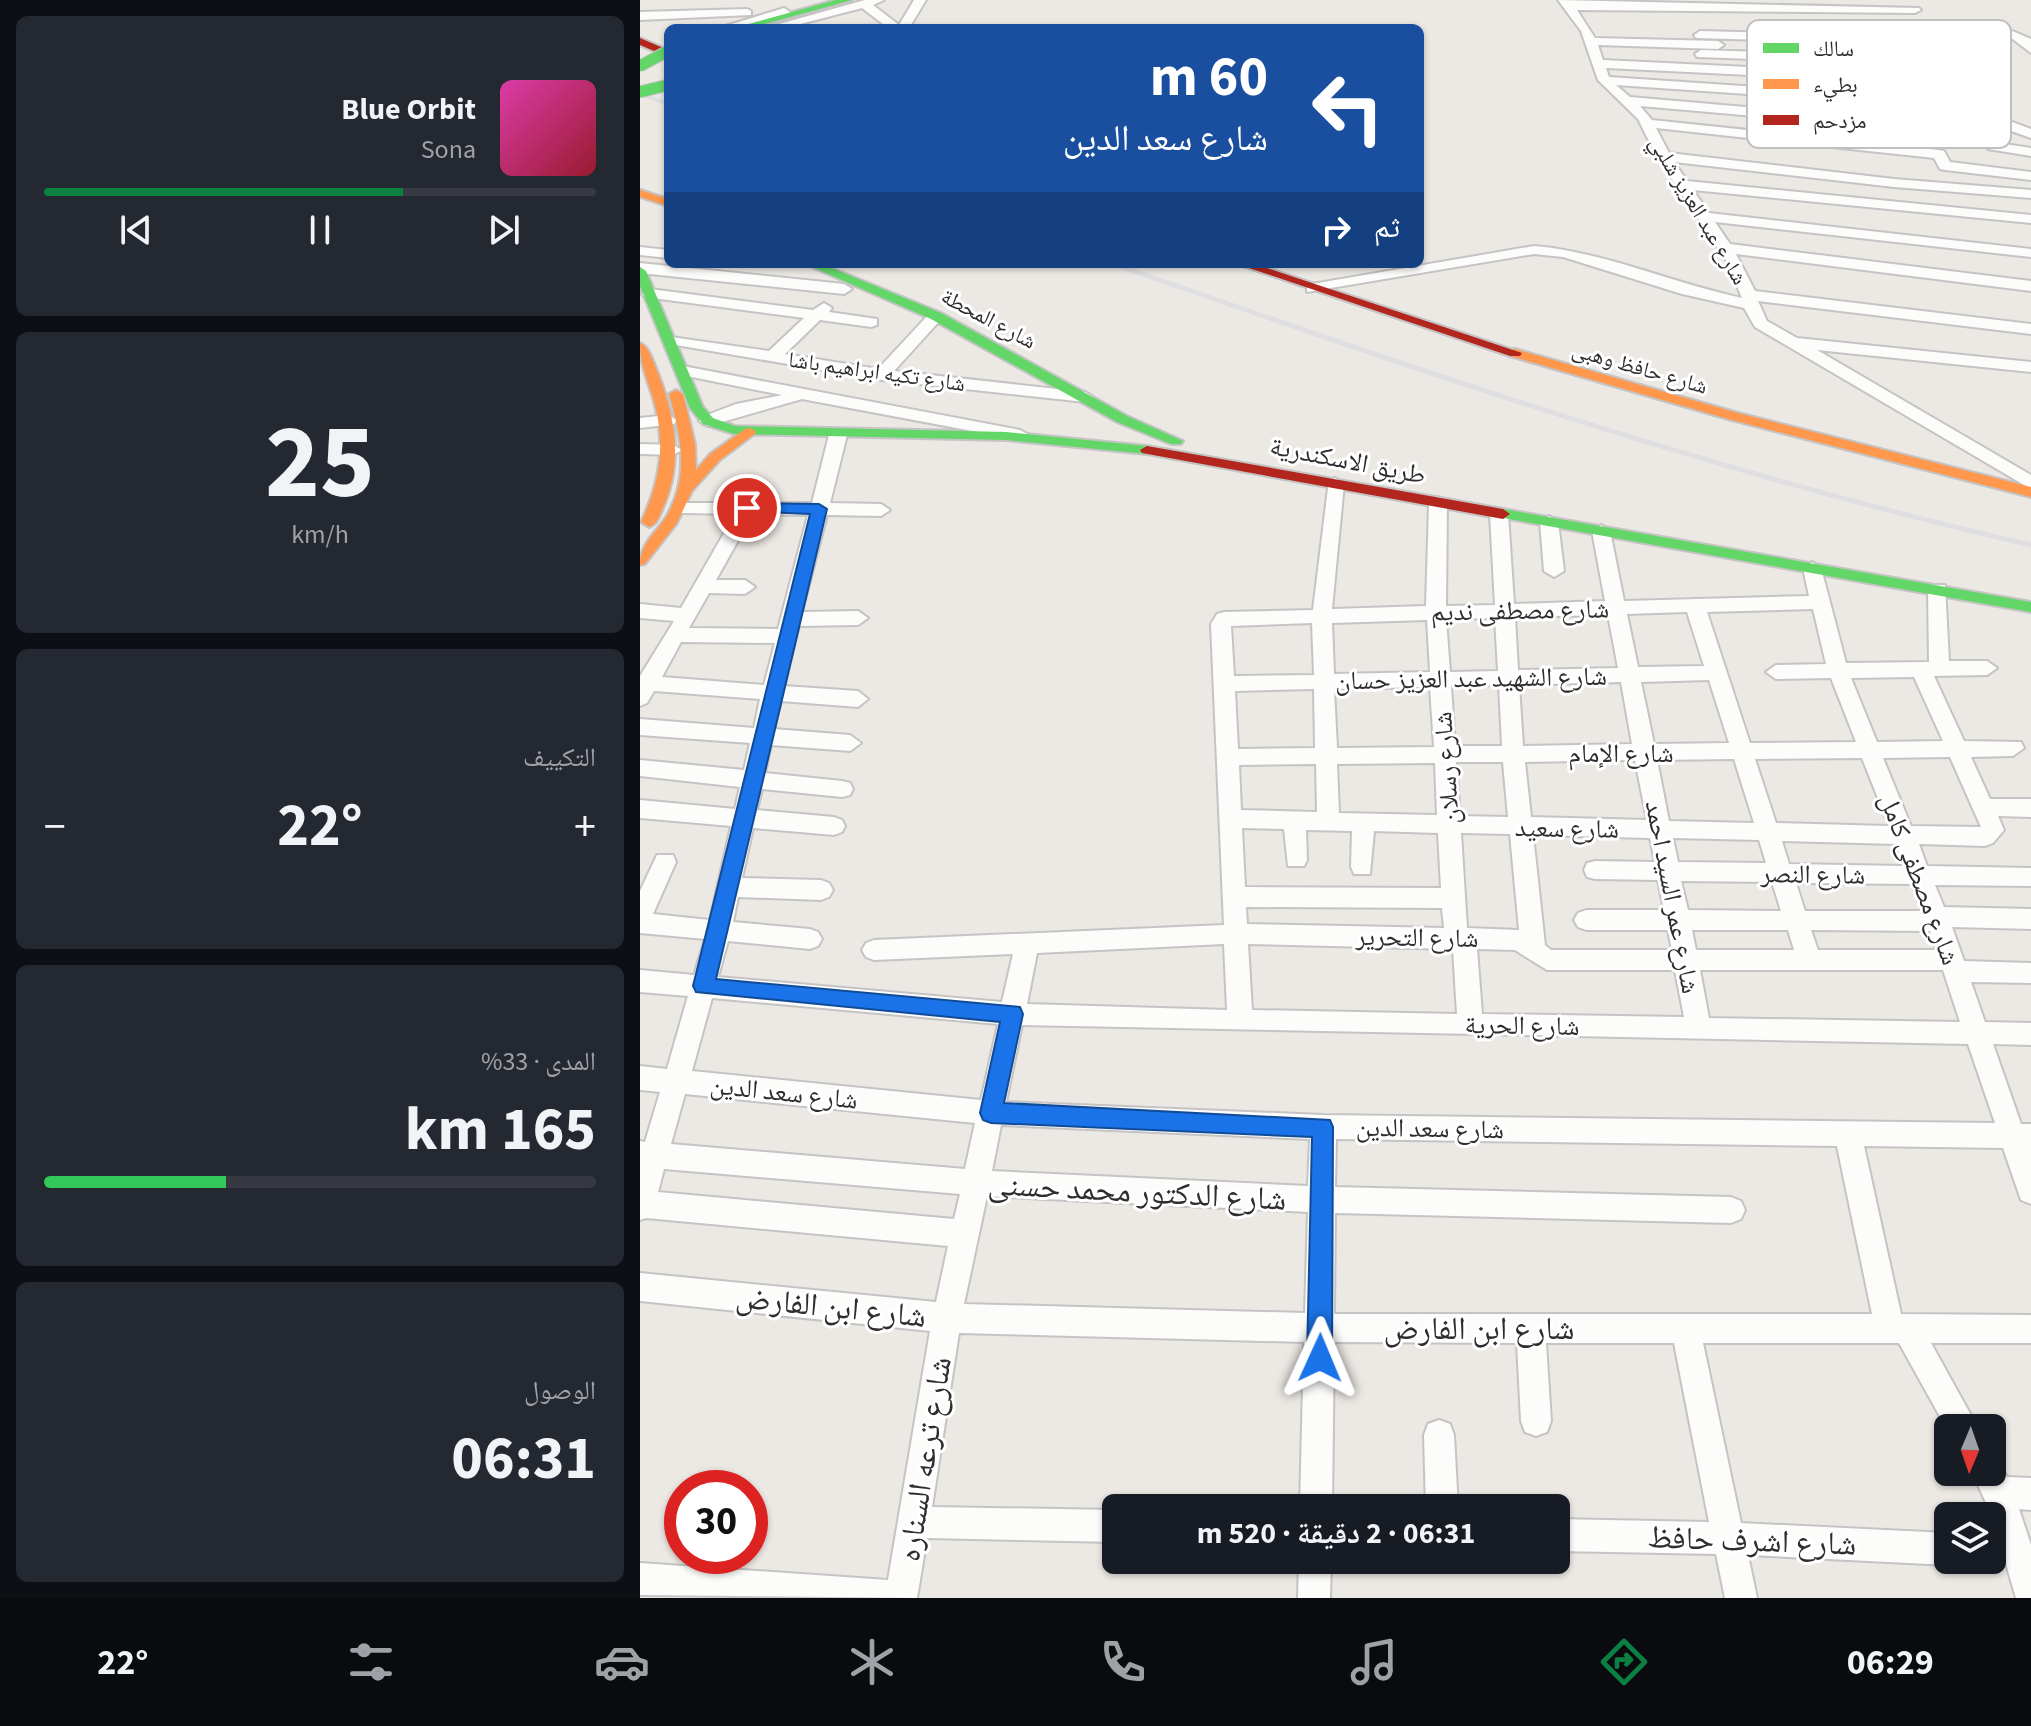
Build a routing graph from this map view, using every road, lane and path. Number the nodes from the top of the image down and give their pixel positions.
1 (679, 0) edge
2 (753, 0) edge
3 (832, 0) edge
4 (878, 0) edge
5 (920, 0) edge
6 (1682, 0) edge
7 (858, 1) edge
8 (1566, 3) edge
9 (1911, 4) edge
10 (669, 15) junction
11 (640, 16) edge
12 (812, 17) junction
13 (746, 23) edge
14 (786, 24) edge
15 (821, 24) edge
16 (890, 24) edge
17 (905, 24) edge
18 (2011, 34) edge
19 (640, 41) edge
20 (1593, 46) junction
21 (1747, 49) edge
22 (1747, 49) edge
23 (2031, 49) edge
24 (664, 50) edge
25 (664, 52) edge
26 (664, 53) edge
27 (1747, 61) edge
28 (640, 66) edge
29 (640, 73) edge
30 (1604, 80) junction
31 (664, 86) edge
32 (1747, 90) edge
33 (640, 92) edge
34 (1627, 101) junction
35 (1747, 111) edge
36 (1647, 123) junction
37 (2011, 126) edge
38 (1747, 134) edge
39 (2031, 134) edge
40 (1882, 148) edge
41 (2002, 148) edge
42 (2031, 152) edge
43 (1664, 157) junction
44 (2031, 176) edge
45 (1683, 185) junction
46 (640, 193) edge
47 (2031, 194) edge
48 (664, 202) edge
49 (640, 207) edge
50 (664, 214) edge
51 (1706, 217) junction
52 (2031, 219) edge
53 (1725, 248) junction
54 (640, 251) edge
55 (2031, 253) edge
56 (664, 254) edge
57 (790, 268) edge
58 (812, 268) edge
59 (820, 268) edge
60 (851, 268) edge
61 (1257, 268) edge
62 (699, 269) edge
63 (640, 270) edge
64 (849, 284) junction
65 (2031, 286) edge
66 (1312, 289) junction
67 (650, 294) junction
68 (676, 297) junction
69 (1750, 300) junction
70 (640, 311) edge
71 (659, 314) junction
72 (817, 315) junction
73 (936, 316) junction
74 (871, 322) dead end
75 (2031, 329) edge
76 (670, 339) junction
77 (1787, 342) junction
78 (640, 347) edge
79 (773, 356) junction
80 (2031, 367) edge
81 (1042, 374) junction
82 (882, 375) junction
83 (662, 379) edge
84 (815, 395) junction
85 (1091, 401) junction
86 (668, 420) junction
87 (708, 421) junction
88 (640, 423) edge
89 (750, 432) junction
90 (838, 435) junction
91 (1033, 437) junction
92 (1070, 440) junction
93 (640, 449) edge
94 (673, 450) junction
95 (2031, 483) edge
96 (1335, 484) junction
97 (690, 487) junction
98 (2031, 492) edge
99 (1438, 503) junction
100 (640, 505) edge
101 (659, 506) junction
102 (682, 507) junction
103 (747, 508) junction
104 (819, 509) junction
105 (881, 510) dead end
106 (1499, 514) junction
107 (1549, 522) junction
108 (1601, 531) junction
109 (640, 535) edge
110 (640, 560) edge
111 (1812, 568) junction
112 (1554, 571) dead end
113 (703, 586) junction
114 (745, 587) dead end
115 (1938, 590) junction
116 (2031, 596) edge
117 (1818, 602) junction
118 (1695, 606) junction
119 (2031, 607) edge
120 (1614, 608) junction
121 (1502, 610) junction
122 (640, 611) edge
123 (1436, 612) junction
124 (1322, 614) junction
125 (686, 615) junction
126 (858, 618) dead end
127 (789, 627) junction
128 (675, 635) junction
129 (1987, 668) dead end
130 (1930, 669) junction
131 (1838, 671) junction
132 (1776, 672) dead end
133 (1717, 673) junction
134 (1628, 675) junction
135 (1507, 678) junction
136 (1440, 679) junction
137 (1322, 681) junction
138 (1224, 684) junction
139 (643, 688) edge
140 (772, 693) junction
141 (858, 699) dead end
142 (640, 727) edge
143 (762, 737) junction
144 (850, 743) dead end
145 (2013, 748) dead end
146 (1957, 749) junction
147 (1870, 751) junction
148 (1743, 752) junction
149 (1446, 753) junction
150 (1513, 753) junction
151 (1644, 753) junction
152 (1325, 755) junction
153 (1228, 757) junction
154 (640, 768) edge
155 (753, 777) junction
156 (842, 789) dead end
157 (1983, 807) junction
158 (2031, 808) edge
159 (640, 809) edge
160 (744, 819) junction
161 (1231, 819) junction
162 (1295, 820) junction
163 (1328, 821) junction
164 (1363, 822) junction
165 (1450, 825) junction
166 (834, 826) dead end
167 (1521, 827) junction
168 (1660, 830) junction
169 (1768, 832) junction
170 (1904, 835) junction
171 (1296, 860) dead end
172 (665, 862) dead end
173 (1362, 867) dead end
174 (1595, 870) dead end
175 (1669, 871) junction
176 (1781, 873) junction
177 (1920, 876) junction
178 (2031, 877) edge
179 (729, 887) junction
180 (821, 890) dead end
181 (1233, 897) junction
182 (1454, 898) junction
183 (640, 917) edge
184 (1937, 919) junction
185 (2031, 919) edge
186 (1586, 920) dead end
187 (1678, 920) junction
188 (1797, 921) junction
189 (640, 923) edge
190 (719, 931) junction
191 (1235, 934) junction
192 (1460, 937) junction
193 (810, 939) dead end
194 (1027, 944) junction
195 (1533, 946) junction
196 (874, 950) dead end
197 (1809, 960) junction
198 (1686, 961) junction
199 (1954, 966) junction
200 (2031, 973) edge
201 (640, 981) edge
202 (704, 986) junction
203 (1012, 1014) junction
204 (1240, 1021) junction
205 (1470, 1024) junction
206 (1699, 1028) junction
207 (1978, 1032) junction
208 (2031, 1034) edge
209 (640, 1078) edge
210 (677, 1081) junction
211 (991, 1113) junction
212 (1323, 1127) junction
213 (1848, 1134) junction
214 (2022, 1136) edge
215 (648, 1155) edge
216 (976, 1183) junction
217 (2031, 1191) edge
218 (1322, 1200) junction
219 (640, 1205) edge
220 (1731, 1210) dead end
221 (965, 1234) junction
222 (640, 1287) edge
223 (947, 1318) junction
224 (1320, 1328) junction
225 (1531, 1328) junction
226 (1685, 1328) junction
227 (1899, 1329) junction
228 (2031, 1329) edge
229 (1954, 1414) edge
230 (1536, 1421) dead end
231 (1439, 1435) dead end
232 (2006, 1486) edge
233 (1316, 1494) edge
234 (1441, 1494) edge
235 (2031, 1494) edge
236 (913, 1522) junction
237 (1102, 1526) edge
238 (1570, 1535) edge
239 (1729, 1538) junction
240 (1934, 1548) edge
241 (2006, 1554) edge
242 (1315, 1574) edge
243 (640, 1579) edge
244 (2031, 1594) edge
245 (901, 1597) edge
246 (1314, 1598) edge
247 (1741, 1598) edge

1 - 10 street
2 - 13 street
3 - 13 street
4 - 7 street
5 - 17 street
6 - 9 street
7 - 12 street
7 - 13 main road
7 - 16 street
8 - 9 street
8 - 20 street
10 - 11 street
10 - 13 street
12 - 14 street
12 - 15 street
18 - 23 street
19 - 24 main road
20 - 21 street
20 - 22 street
20 - 27 street
20 - 30 street
25 - 28 main road, bridge
26 - 29 main road, bridge
30 - 32 street
30 - 34 street, شارع عبد العزيز شلبي
31 - 33 main road, bridge
34 - 35 street
34 - 36 street, شارع عبد العزيز شلبي
36 - 38 street
36 - 43 street, شارع عبد العزيز شلبي
37 - 39 street
40 - 44 street
41 - 42 street
43 - 45 street, شارع عبد العزيز شلبي
43 - 47 street
45 - 51 street, شارع عبد العزيز شلبي
45 - 52 street
46 - 48 main road
49 - 50 main road
51 - 53 street, شارع عبد العزيز شلبي
51 - 55 street
53 - 65 street
53 - 69 street, شارع عبد العزيز شلبي
54 - 56 street
57 - 58 street
59 - 64 main road, شارع المحطة
60 - 81 main road
61 - 66 main road, شارع حافظ وهبى
62 - 63 street
62 - 64 street
62 - 68 street
63 - 67 main road
64 - 72 street
64 - 73 main road, شارع المحطة
66 - 69 street
66 - 98 main road, شارع حافظ وهبى
67 - 68 street
67 - 71 main road
68 - 71 street
68 - 72 street
69 - 75 street
69 - 77 street, شارع عبد العزيز شلبي
70 - 83 main road
71 - 76 main road
72 - 74 street
72 - 79 street
73 - 81 main road, شارع المحطة
73 - 82 street
76 - 79 street, شارع تكيه ابراهيم باشا
76 - 83 main road
77 - 80 street
77 - 95 street, شارع عبد العزيز شلبي
78 - 83 main road
79 - 82 street, شارع تكيه ابراهيم باشا
81 - 85 main road, شارع المحطة
82 - 85 street, شارع تكيه ابراهيم باشا
83 - 84 street
83 - 86 main road
83 - 87 main road
83 - 97 main road
84 - 87 street
84 - 91 street
85 - 92 main road
85 - 116 main road, طريق الاسكندرية
86 - 88 street
86 - 94 main road
87 - 89 main road, طريق الاسكندرية
89 - 90 main road, طريق الاسكندرية
89 - 97 main road
90 - 91 main road, طريق الاسكندرية
90 - 104 street
91 - 92 main road, طريق الاسكندرية
92 - 96 main road, طريق الاسكندرية
93 - 94 street
94 - 101 main road
96 - 99 main road, طريق الاسكندرية
96 - 124 street
97 - 102 main road
99 - 106 main road, طريق الاسكندرية
99 - 123 street, شارع رسلان
100 - 101 street
101 - 109 main road
102 - 103 street
102 - 110 main road
103 - 104 street
103 - 113 street
104 - 105 street
104 - 127 street
106 - 107 main road, طريق الاسكندرية
106 - 121 street
107 - 108 main road, طريق الاسكندرية
107 - 112 street
108 - 111 main road, طريق الاسكندرية
108 - 120 street, شارع عمر السيد احمد
111 - 115 main road, طريق الاسكندرية
111 - 117 street, شارع مصطفى كامل
113 - 114 street
113 - 125 street
115 - 119 main road, طريق الاسكندرية
115 - 130 street
117 - 118 street, شارع مصطفى نديم
117 - 131 street, شارع مصطفى كامل
118 - 120 street, شارع مصطفى نديم
118 - 133 street
120 - 121 street, شارع مصطفى نديم
120 - 134 street, شارع عمر السيد احمد
121 - 123 street, شارع مصطفى نديم
121 - 135 street
122 - 125 street
123 - 124 street, شارع مصطفى نديم
123 - 136 street, شارع رسلان
124 - 137 street
124 - 138 street, شارع مصطفى نديم
125 - 128 street
126 - 127 street
127 - 128 street
127 - 140 street
128 - 139 street
129 - 130 street
130 - 131 street
130 - 146 street
131 - 132 street
131 - 147 street, شارع مصطفى كامل
133 - 134 street, شارع الشهيد عبد العزيز حسان
133 - 148 street
134 - 135 street, شارع الشهيد عبد العزيز حسان
134 - 151 street, شارع عمر السيد احمد
135 - 136 street, شارع الشهيد عبد العزيز حسان
135 - 150 street
136 - 137 street, شارع الشهيد عبد العزيز حسان
136 - 149 street, شارع رسلان
137 - 138 street, شارع الشهيد عبد العزيز حسان
137 - 152 street
138 - 153 street
139 - 140 street
140 - 141 street
140 - 143 street
142 - 143 street
143 - 144 street
143 - 155 street
145 - 146 street, شارع الإمام
146 - 147 street, شارع الإمام
146 - 157 street
147 - 148 street, شارع الإمام
147 - 170 street, شارع مصطفى كامل
148 - 151 street, شارع الإمام
148 - 169 street
149 - 150 street, شارع الإمام
149 - 152 street, شارع الإمام
149 - 165 street, شارع رسلان
150 - 151 street, شارع الإمام
150 - 167 street
151 - 168 street, شارع عمر السيد احمد
152 - 153 street, شارع الإمام
152 - 163 street
153 - 161 street
154 - 155 street
155 - 156 street
155 - 160 street
157 - 158 street
157 - 170 street, شارع سعيد
159 - 160 street
160 - 166 street
160 - 179 street
161 - 162 street, شارع سعيد
161 - 181 street
162 - 163 street, شارع سعيد
162 - 171 street
163 - 164 street, شارع سعيد
164 - 165 street, شارع سعيد
164 - 173 street
165 - 167 street, شارع سعيد
165 - 182 street, شارع رسلان
167 - 168 street, شارع سعيد
167 - 195 street
168 - 169 street, شارع سعيد
168 - 175 street, شارع عمر السيد احمد
169 - 170 street, شارع سعيد
169 - 176 street
170 - 177 street, شارع مصطفى كامل
172 - 183 street
174 - 175 street, شارع النصر
175 - 176 street, شارع النصر
175 - 187 street, شارع عمر السيد احمد
176 - 177 street, شارع النصر
176 - 188 street
177 - 178 street, شارع النصر
177 - 184 street, شارع مصطفى كامل
179 - 180 street
179 - 190 street
181 - 182 street
181 - 191 street
182 - 192 street, شارع رسلان
184 - 185 street
184 - 188 street
184 - 199 street, شارع مصطفى كامل
186 - 187 street
187 - 188 street
187 - 198 street, شارع عمر السيد احمد
188 - 197 street
189 - 190 street
190 - 193 street
190 - 202 street
191 - 192 street, شارع التحرير
191 - 194 street, شارع التحرير
191 - 204 street
192 - 195 street, شارع التحرير
192 - 205 street, شارع رسلان
194 - 196 street, شارع التحرير
194 - 203 street, شارع ترعه السناره
195 - 198 street, شارع التحرير
197 - 198 street, شارع التحرير
197 - 199 street, شارع التحرير
198 - 206 street, شارع عمر السيد احمد
199 - 200 street, شارع التحرير
199 - 207 street, شارع مصطفى كامل
201 - 202 street, شارع الحرية
202 - 203 street, شارع الحرية
202 - 210 street
203 - 204 street, شارع الحرية
203 - 211 street, شارع ترعه السناره
204 - 205 street, شارع الحرية
205 - 206 street, شارع الحرية
206 - 207 street, شارع الحرية
207 - 208 street, شارع الحرية
207 - 214 street, شارع مصطفى كامل
209 - 210 street, شارع سعد الدين
210 - 211 street, شارع سعد الدين
210 - 215 street
211 - 212 street, شارع سعد الدين
211 - 216 street, شارع ترعه السناره
212 - 213 street, شارع سعد الدين
212 - 218 street
213 - 214 street, شارع سعد الدين
213 - 227 street
214 - 217 street, شارع مصطفى كامل
215 - 216 street, شارع الدكتور محمد حسنى
215 - 219 street
216 - 218 street, شارع الدكتور محمد حسنى
216 - 221 street, شارع ترعه السناره
218 - 220 street, شارع الدكتور محمد حسنى
218 - 224 street
219 - 221 street
221 - 223 street, شارع ترعه السناره
222 - 223 street, شارع ابن الفارض
223 - 224 street, شارع ابن الفارض
223 - 236 street, شارع ترعه السناره
224 - 225 street, شارع ابن الفارض
224 - 233 street
225 - 226 street, شارع ابن الفارض
225 - 230 street
226 - 227 street, شارع ابن الفارض
226 - 239 street
227 - 228 street, شارع ابن الفارض
227 - 229 street
231 - 234 street
232 - 235 street
236 - 237 street
236 - 245 street, شارع ترعه السناره
238 - 239 street, شارع اشرف حافظ
239 - 240 street, شارع اشرف حافظ
239 - 247 street
241 - 244 street
242 - 246 street
243 - 245 street

